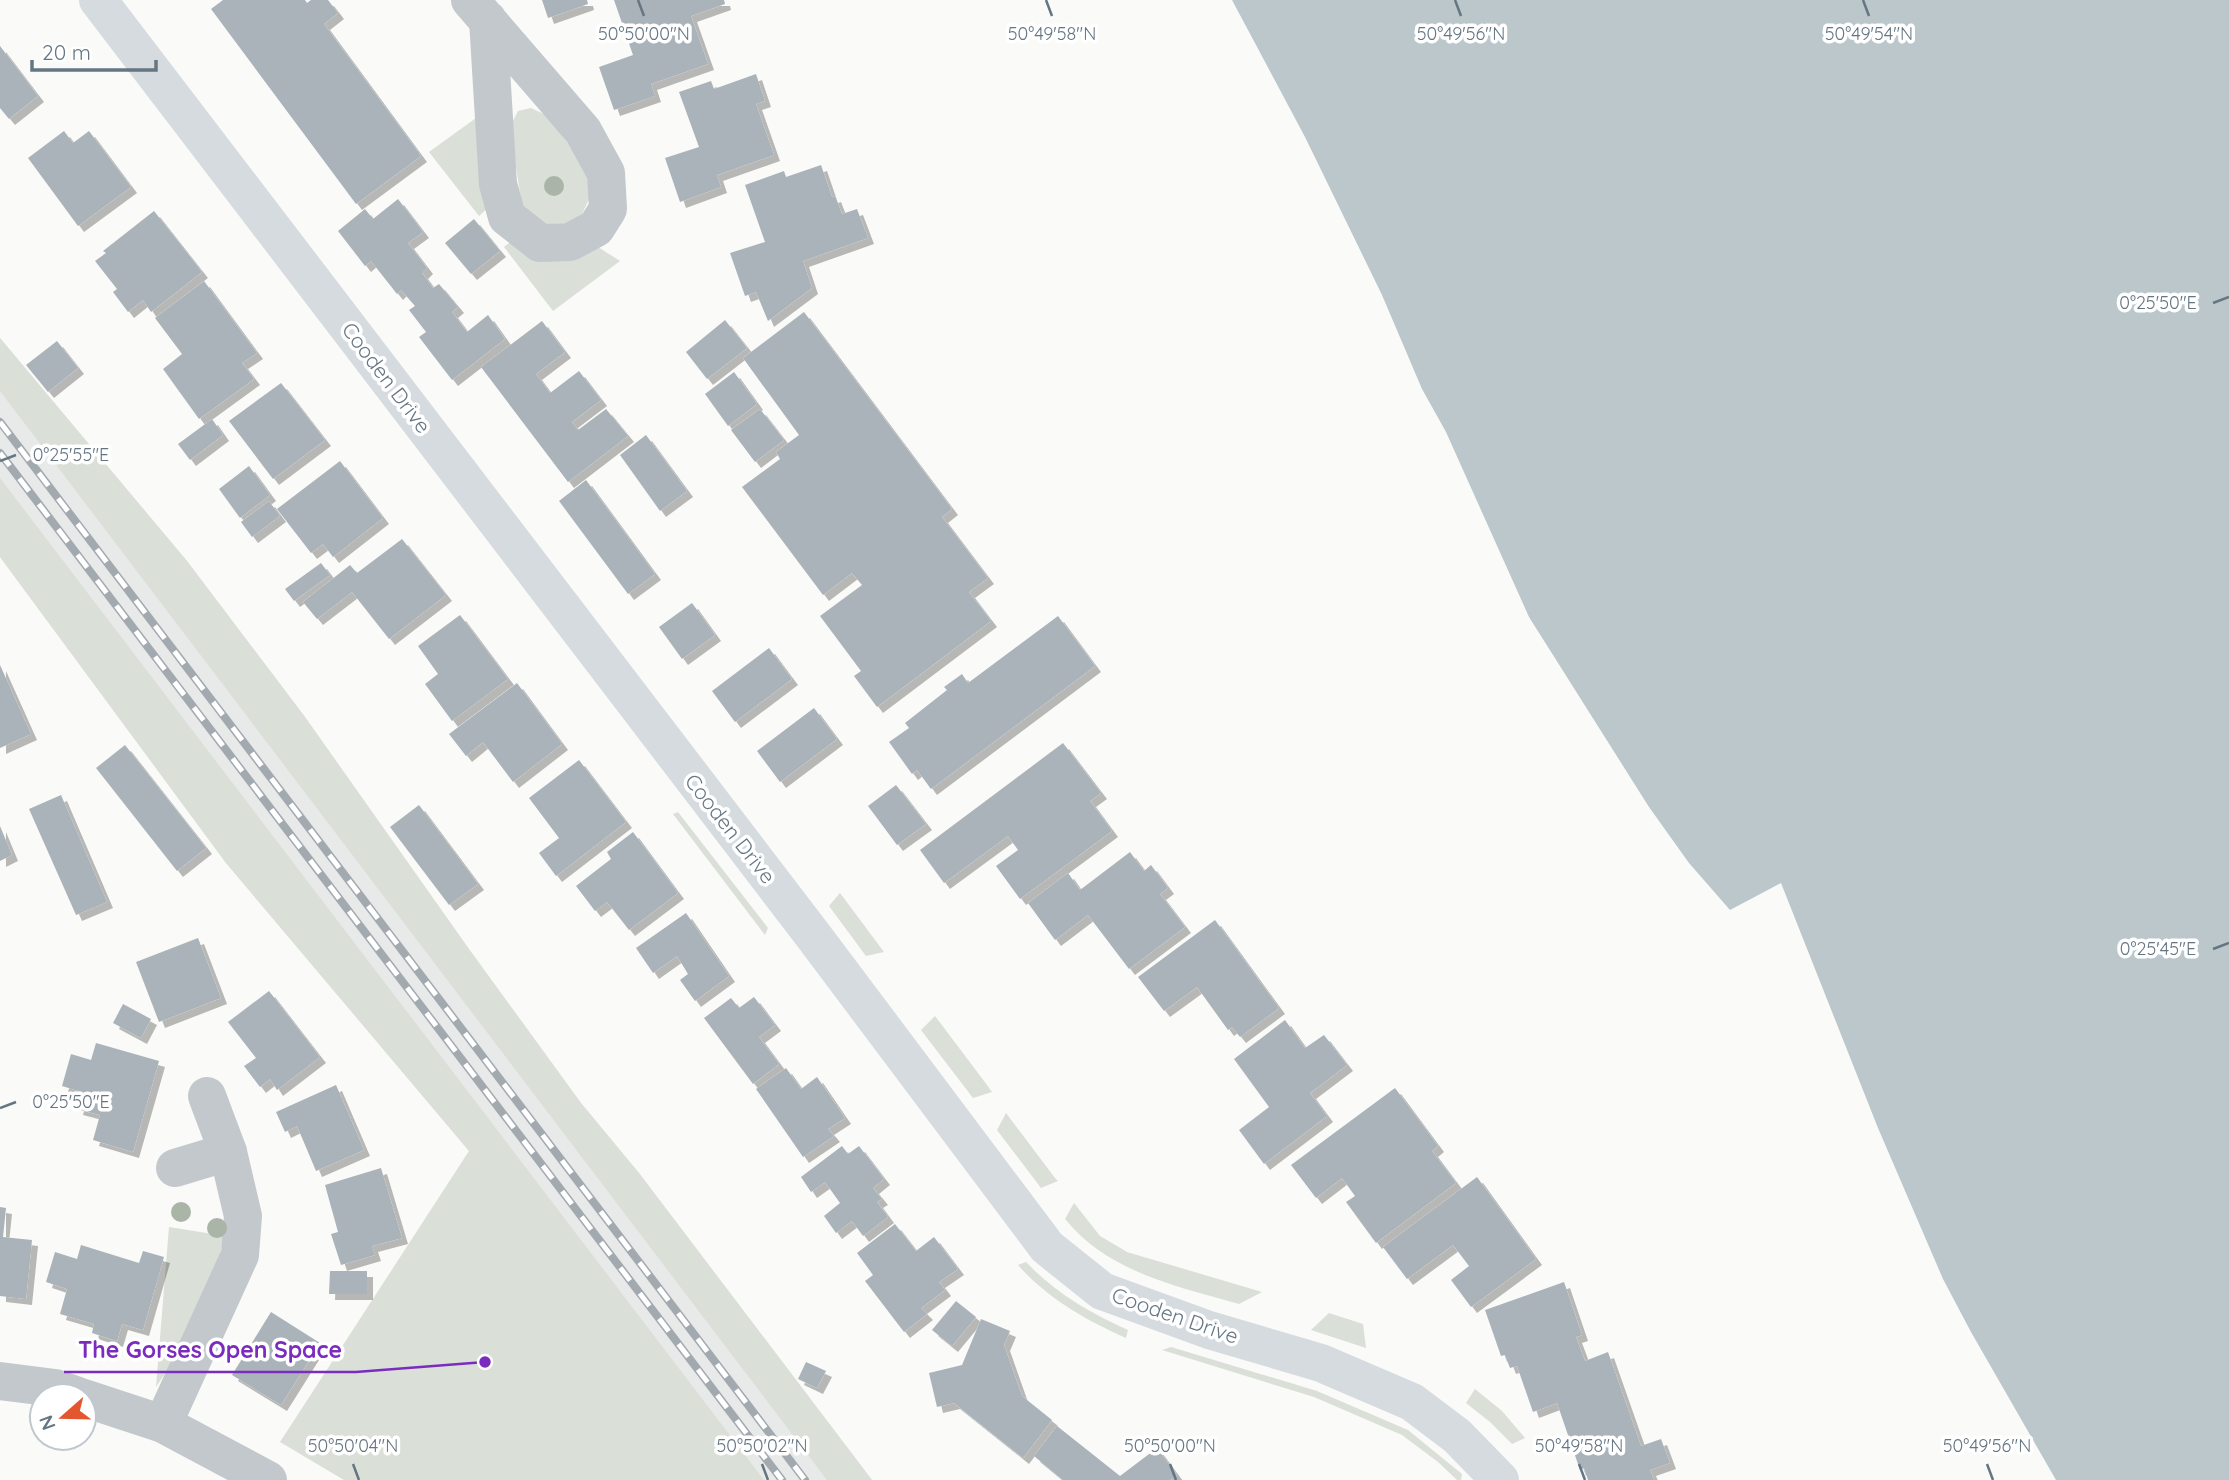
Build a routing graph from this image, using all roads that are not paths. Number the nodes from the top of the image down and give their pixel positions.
1 (111, 5) edge
2 (479, 10) edge
3 (207, 1096) dead end
4 (228, 1152) junction
5 (175, 1168) dead end
6 (0, 1381) edge
7 (28, 1385) edge
8 (98, 1403) edge
9 (163, 1424) junction
10 (268, 1480) edge
11 (1500, 1480) edge

1 - 11 main road, Cooden Drive
2 - 2 street
3 - 4 street
4 - 5 street
4 - 9 street
6 - 7 street
8 - 9 street
9 - 10 street

